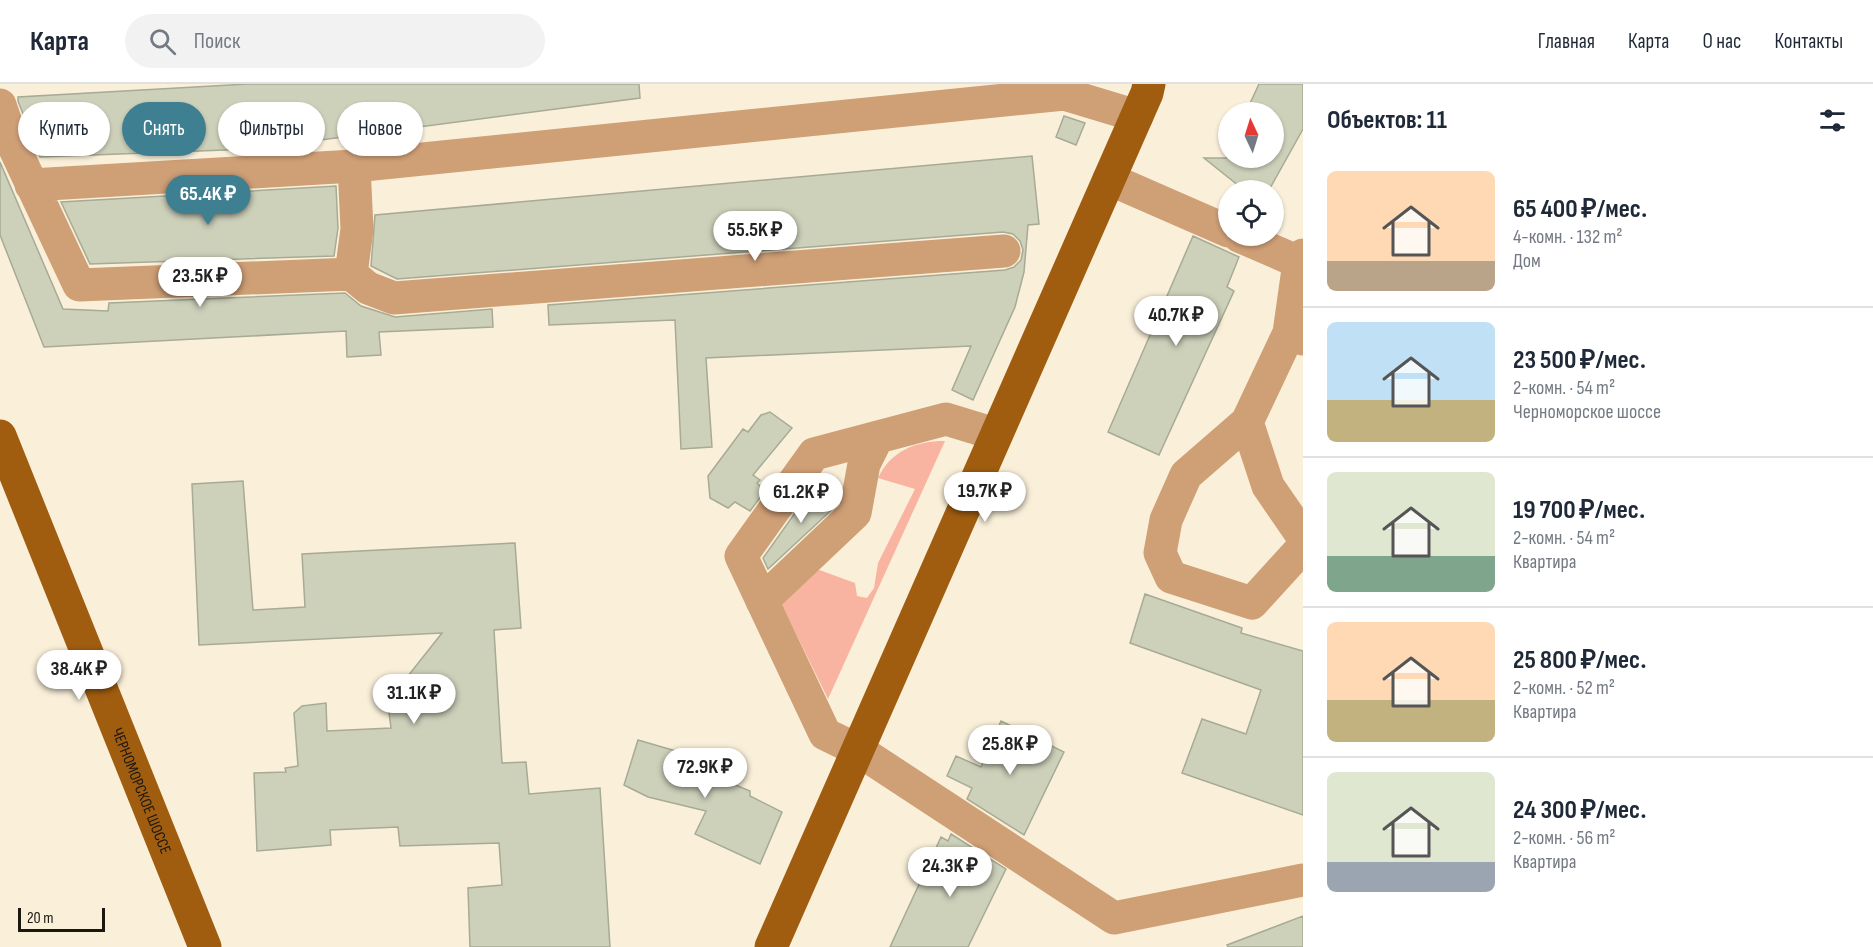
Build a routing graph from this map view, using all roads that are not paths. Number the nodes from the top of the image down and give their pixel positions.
1 (1149, 84) edge
2 (1063, 89) edge
3 (0, 105) edge
4 (1137, 116) junction
5 (354, 166) junction
6 (1109, 179) junction
7 (31, 185) junction
8 (1218, 227) edge
9 (1266, 246) edge
10 (1004, 251) dead end
11 (1301, 259) edge
12 (351, 274) junction
13 (1296, 336) edge
14 (1247, 422) junction
15 (995, 434) junction
16 (0, 436) edge
17 (877, 438) junction
18 (1303, 537) edge
19 (1303, 547) edge
20 (762, 601) junction
21 (858, 750) junction
22 (1303, 880) edge
23 (205, 947) edge
24 (771, 947) edge

1 - 4 main road
2 - 4 lane
2 - 5 lane
3 - 7 lane
4 - 6 main road
5 - 7 lane
5 - 12 lane
6 - 8 lane
6 - 15 main road
7 - 12 lane
9 - 11 lane
10 - 12 lane
11 - 13 lane
13 - 14 lane
14 - 18 lane
14 - 19 lane
15 - 17 lane
15 - 21 main road
16 - 23 main road, ЧЕРНОМОРСКОЕ ШОССЕ
17 - 20 lane
17 - 20 lane
20 - 21 lane
21 - 22 lane
21 - 24 main road

